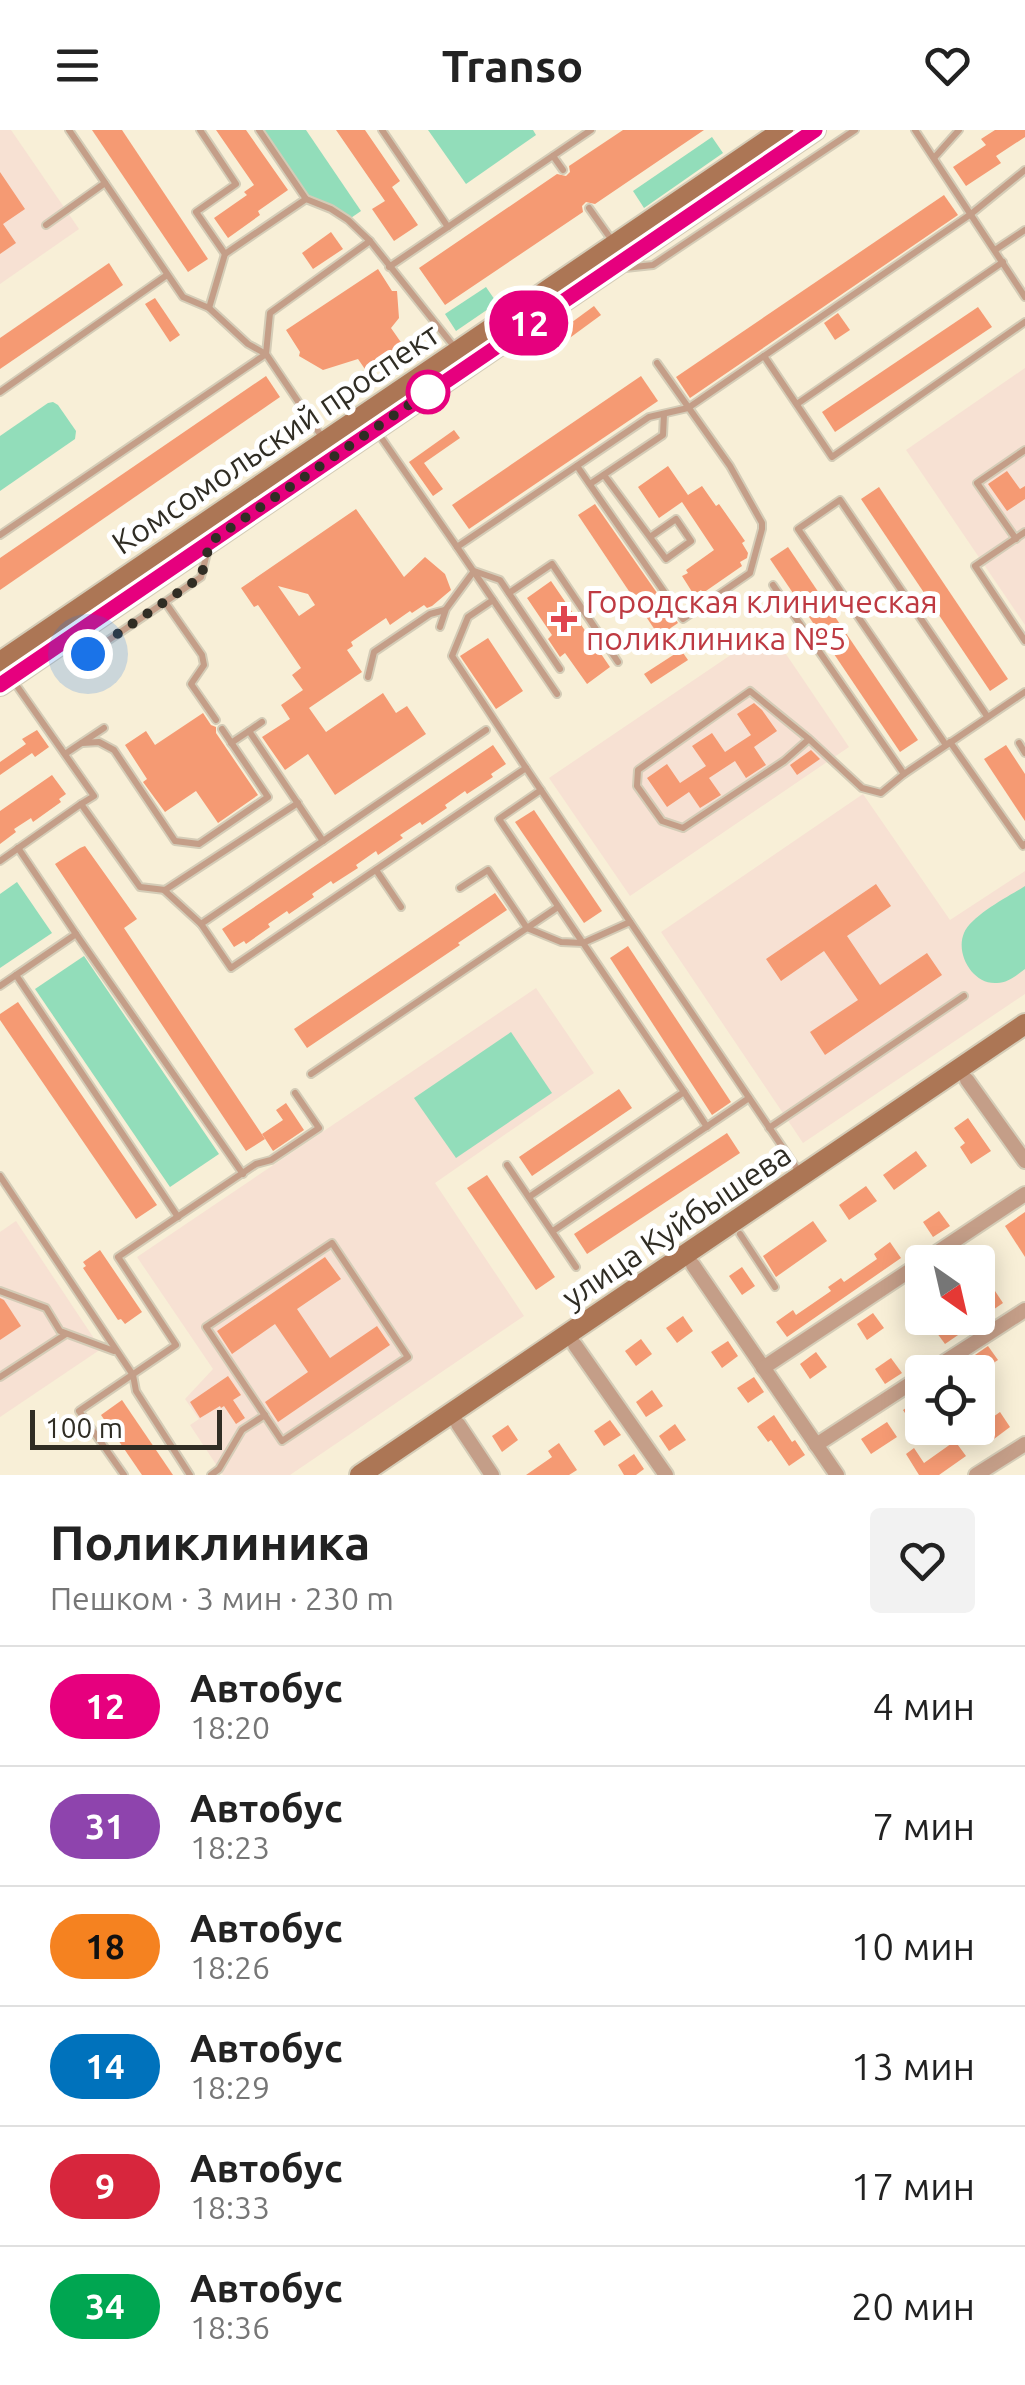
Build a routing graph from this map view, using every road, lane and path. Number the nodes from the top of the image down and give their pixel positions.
1 (69, 130) edge
2 (200, 130) edge
3 (259, 130) edge
4 (382, 130) edge
5 (590, 130) edge
6 (783, 130) edge
7 (815, 130) edge
8 (855, 130) edge
9 (915, 130) edge
10 (959, 130) edge
11 (553, 156) junction
12 (934, 158) junction
13 (563, 170) dead end
14 (1025, 170) edge
15 (105, 183) junction
16 (306, 199) junction
17 (589, 208) dead end
18 (971, 214) junction
19 (46, 224) dead end
20 (448, 227) junction
21 (1025, 230) edge
22 (370, 242) junction
23 (615, 244) junction
24 (994, 250) junction
25 (225, 254) junction
26 (1002, 262) junction
27 (389, 267) junction
28 (609, 270) junction
29 (167, 275) junction
30 (1025, 297) edge
31 (209, 308) junction
32 (1025, 322) edge
33 (458, 350) junction
34 (266, 354) junction
35 (764, 356) junction
36 (657, 364) dead end
37 (0, 392) edge
38 (796, 404) junction
39 (688, 408) junction
40 (664, 414) junction
41 (374, 428) junction
42 (325, 440) junction
43 (1025, 450) edge
44 (577, 466) junction
45 (604, 475) junction
46 (590, 484) junction
47 (1025, 532) edge
48 (0, 535) edge
49 (650, 537) junction
50 (1016, 538) junction
51 (210, 542) junction
52 (457, 547) junction
53 (474, 571) junction
54 (773, 585) dead end
55 (509, 593) junction
56 (493, 600) junction
57 (166, 602) junction
58 (446, 609) junction
59 (440, 627) dead end
60 (1025, 641) edge
61 (60, 643) junction
62 (618, 662) dead end
63 (560, 670) dead end
64 (4, 675) edge
65 (368, 677) dead end
66 (1025, 692) edge
67 (558, 694) dead end
68 (987, 717) junction
69 (216, 720) dead end
70 (262, 722) dead end
71 (104, 728) dead end
72 (222, 729) dead end
73 (486, 730) dead end
74 (249, 731) junction
75 (809, 739) junction
76 (82, 743) junction
77 (232, 743) junction
78 (1019, 743) dead end
79 (948, 744) junction
80 (1025, 752) edge
81 (66, 754) junction
82 (526, 768) junction
83 (904, 774) junction
84 (541, 790) junction
85 (298, 802) junction
86 (81, 804) junction
87 (324, 841) junction
88 (1025, 844) edge
89 (18, 848) junction
90 (0, 861) edge
91 (376, 870) junction
92 (460, 888) dead end
93 (165, 890) junction
94 (401, 907) dead end
95 (558, 907) junction
96 (630, 922) junction
97 (201, 924) junction
98 (527, 928) junction
99 (76, 934) junction
100 (583, 943) junction
101 (16, 975) junction
102 (0, 986) edge
103 (964, 996) dead end
104 (1025, 1024) edge
105 (1025, 1041) edge
106 (311, 1074) dead end
107 (963, 1074) junction
108 (684, 1092) junction
109 (295, 1093) dead end
110 (749, 1098) junction
111 (707, 1127) junction
112 (769, 1128) junction
113 (1025, 1160) edge
114 (508, 1165) dead end
115 (243, 1174) junction
116 (0, 1176) edge
117 (806, 1181) junction
118 (4, 1186) edge
119 (1025, 1194) edge
120 (529, 1197) junction
121 (178, 1217) junction
122 (552, 1231) junction
123 (740, 1234) junction
124 (689, 1260) junction
125 (576, 1266) dead end
126 (775, 1287) dead end
127 (0, 1291) edge
128 (1025, 1310) edge
129 (66, 1333) junction
130 (571, 1340) junction
131 (118, 1352) junction
132 (955, 1355) edge
133 (764, 1368) junction
134 (132, 1374) junction
135 (0, 1377) edge
136 (905, 1388) edge
137 (264, 1415) junction
138 (454, 1419) junction
139 (1025, 1444) edge
140 (816, 1445) junction
141 (124, 1475) edge
142 (190, 1475) edge
143 (211, 1475) edge
144 (360, 1475) edge
145 (382, 1475) edge
146 (492, 1475) edge
147 (666, 1475) edge
148 (837, 1475) edge
149 (976, 1475) edge

1 - 15 lane
2 - 25 lane
3 - 16 lane
4 - 20 lane
5 - 11 lane
6 - 23 main road, Комсомольский проспект
7 - 28 main road, Комсомольский проспект
8 - 28 lane
9 - 12 lane
10 - 12 lane
11 - 13 lane
11 - 20 lane
12 - 18 lane
14 - 18 lane
15 - 19 lane
15 - 29 lane
16 - 22 lane
16 - 25 lane
17 - 23 lane
18 - 24 lane
18 - 35 lane
20 - 27 lane
21 - 24 lane
22 - 27 lane
22 - 34 lane
23 - 33 main road, Комсомольский проспект
24 - 26 lane
25 - 31 lane
26 - 30 lane
26 - 38 lane
27 - 33 lane
28 - 41 main road, Комсомольский проспект
29 - 31 lane
29 - 37 lane
31 - 34 lane
32 - 38 lane
33 - 42 main road, Комсомольский проспект
34 - 42 lane
34 - 48 lane
35 - 38 lane
35 - 39 lane
36 - 39 lane
39 - 40 lane
39 - 46 lane
40 - 44 lane
40 - 45 lane
41 - 51 main road, Комсомольский проспект
41 - 52 lane
42 - 64 main road, Комсомольский проспект
43 - 50 lane
44 - 46 lane
44 - 52 lane
45 - 46 lane
45 - 49 lane
47 - 50 lane
49 - 49 lane
50 - 60 lane
51 - 57 lane
51 - 61 main road, Комсомольский проспект
52 - 53 lane
53 - 55 lane
53 - 56 lane
53 - 58 lane
54 - 83 lane
55 - 62 lane
55 - 63 lane
56 - 67 lane
56 - 82 lane
57 - 61 lane
57 - 69 lane
58 - 59 lane
58 - 65 lane
61 - 64 main road, Комсомольский проспект
64 - 81 lane
66 - 68 lane
68 - 79 lane
68 - 79 lane
70 - 74 lane
71 - 76 lane
72 - 77 lane
73 - 87 lane
74 - 77 lane
74 - 85 lane
75 - 75 lane
75 - 83 lane
76 - 77 lane
76 - 81 lane
78 - 80 lane
79 - 83 lane
79 - 88 lane
81 - 86 lane
82 - 84 lane
82 - 91 lane
84 - 95 lane
84 - 96 lane
85 - 87 lane
85 - 93 lane
86 - 89 lane
86 - 93 lane
87 - 97 lane
89 - 90 lane
89 - 99 lane
91 - 94 lane
91 - 97 lane
92 - 98 lane
93 - 97 lane
95 - 98 lane
95 - 100 lane
96 - 100 lane
96 - 110 lane
98 - 100 lane
98 - 106 lane
99 - 101 lane
99 - 115 lane
100 - 108 lane
101 - 102 lane
101 - 121 lane
103 - 112 lane
104 - 107 main road, улица Куйбышева
105 - 107 main road, улица Куйбышева
107 - 113 street
107 - 117 main road, улица Куйбышева
108 - 111 lane
108 - 120 lane
109 - 115 lane
110 - 111 lane
110 - 112 lane
111 - 122 lane
112 - 117 lane
114 - 120 lane
115 - 121 lane
116 - 118 lane
117 - 123 main road, улица Куйбышева
117 - 124 main road, улица Куйбышева
118 - 131 lane
119 - 133 street
120 - 122 lane
121 - 134 lane
122 - 125 lane
123 - 124 main road, улица Куйбышева
123 - 126 lane
124 - 130 main road, улица Куйбышева
124 - 133 street
127 - 129 lane
128 - 132 street
129 - 131 lane
129 - 135 lane
130 - 138 main road, улица Куйбышева
130 - 147 street
131 - 134 lane
133 - 140 street
134 - 141 lane
134 - 142 lane
136 - 140 street
137 - 137 lane
137 - 143 lane
138 - 144 main road, улица Куйбышева
138 - 145 main road, улица Куйбышева
138 - 146 street
139 - 149 street
140 - 148 street

